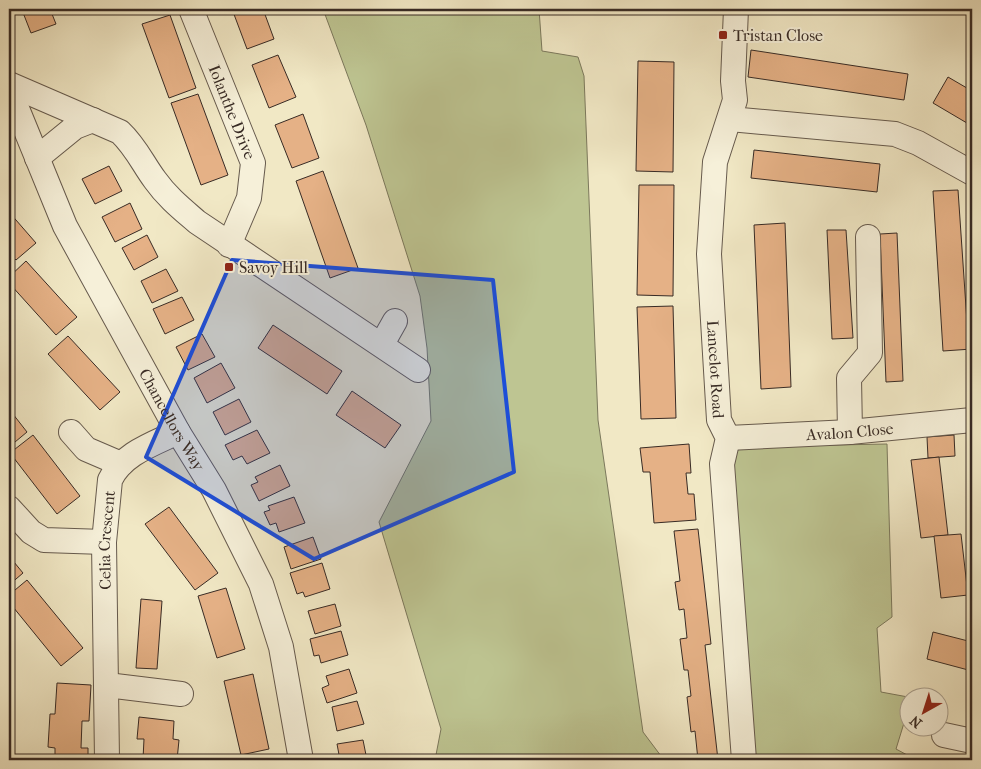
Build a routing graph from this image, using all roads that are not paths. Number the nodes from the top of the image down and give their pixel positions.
1 (191, 9) edge
2 (736, 9) edge
3 (9, 84) edge
4 (9, 89) edge
5 (730, 119) junction
6 (93, 120) junction
7 (37, 158) junction
8 (972, 173) edge
9 (868, 237) dead end
10 (229, 245) junction
11 (395, 321) dead end
12 (382, 344) junction
13 (418, 370) dead end
14 (972, 420) edge
15 (71, 432) dead end
16 (178, 432) junction
17 (850, 432) junction
18 (728, 438) junction
19 (120, 464) junction
20 (9, 508) edge
21 (104, 542) junction
22 (107, 685) junction
23 (181, 694) dead end
24 (948, 736) edge
25 (972, 741) edge
26 (107, 760) edge
27 (301, 760) edge
28 (744, 760) edge

1 - 10 street, Iolanthe Drive
2 - 5 street, Lancelot Road
3 - 6 street
4 - 7 street, Chancellors Way
5 - 8 street
5 - 18 street, Lancelot Road
6 - 7 street
6 - 10 street
7 - 16 street, Chancellors Way
9 - 17 street
10 - 12 street
11 - 12 street
12 - 13 street
14 - 17 street, Avalon Close
15 - 19 street
16 - 19 street
16 - 27 street, Chancellors Way
17 - 18 street, Avalon Close
18 - 28 street, Lancelot Road
19 - 21 street, Celia Crescent
20 - 21 street
21 - 22 street, Celia Crescent
22 - 23 street
22 - 26 street, Celia Crescent
24 - 25 street

